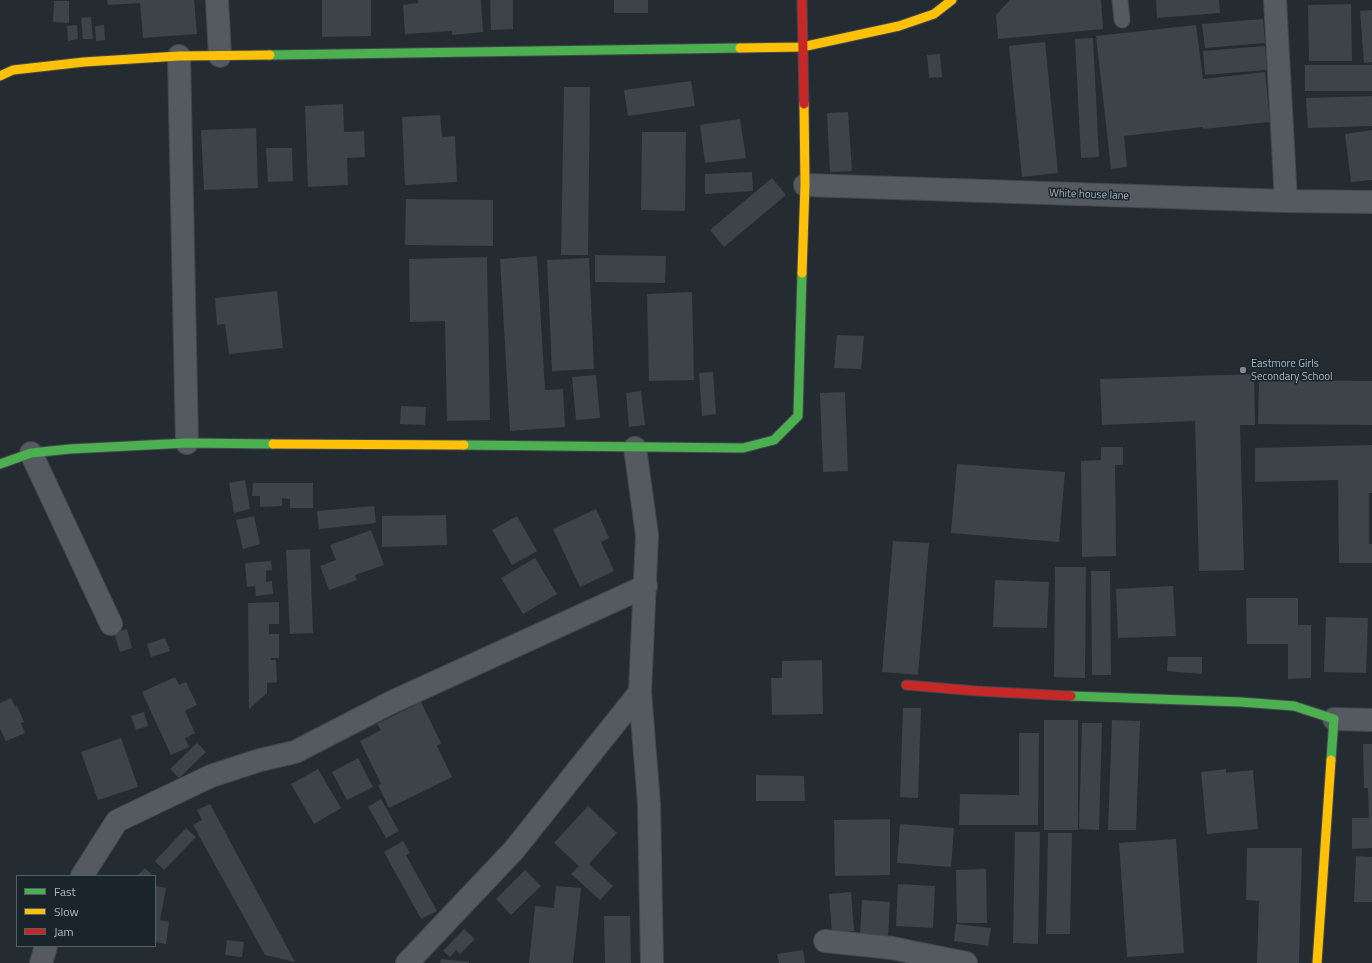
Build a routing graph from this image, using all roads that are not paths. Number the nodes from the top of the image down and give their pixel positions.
1 (217, 0) edge
2 (802, 0) edge
3 (952, 0) edge
4 (1120, 0) edge
5 (1275, 0) edge
6 (1122, 20) dead end
7 (802, 47) junction
8 (180, 56) junction
9 (220, 56) junction
10 (0, 76) edge
11 (805, 185) junction
12 (1286, 202) junction
13 (1372, 202) edge
14 (187, 443) junction
15 (635, 448) junction
16 (31, 453) junction
17 (0, 464) edge
18 (646, 586) junction
19 (110, 624) dead end
20 (906, 685) dead end
21 (640, 692) junction
22 (1334, 719) junction
23 (1372, 720) edge
24 (83, 875) edge
25 (825, 941) dead end
26 (46, 947) edge
27 (41, 963) edge
28 (407, 963) edge
29 (652, 963) edge
30 (966, 963) edge
31 (1317, 963) edge

1 - 9 street
2 - 7 street
3 - 7 street
4 - 6 lane
5 - 12 street
7 - 9 street
7 - 11 street
8 - 9 street
8 - 10 street
8 - 14 street
11 - 12 street, White house lane
11 - 15 street
12 - 13 street, White house lane
14 - 15 street
14 - 16 street
15 - 18 street
16 - 17 street
16 - 19 street
18 - 21 street
18 - 24 street
20 - 22 street
21 - 28 street
21 - 29 street
22 - 23 street
22 - 31 street
25 - 30 street
26 - 27 street

